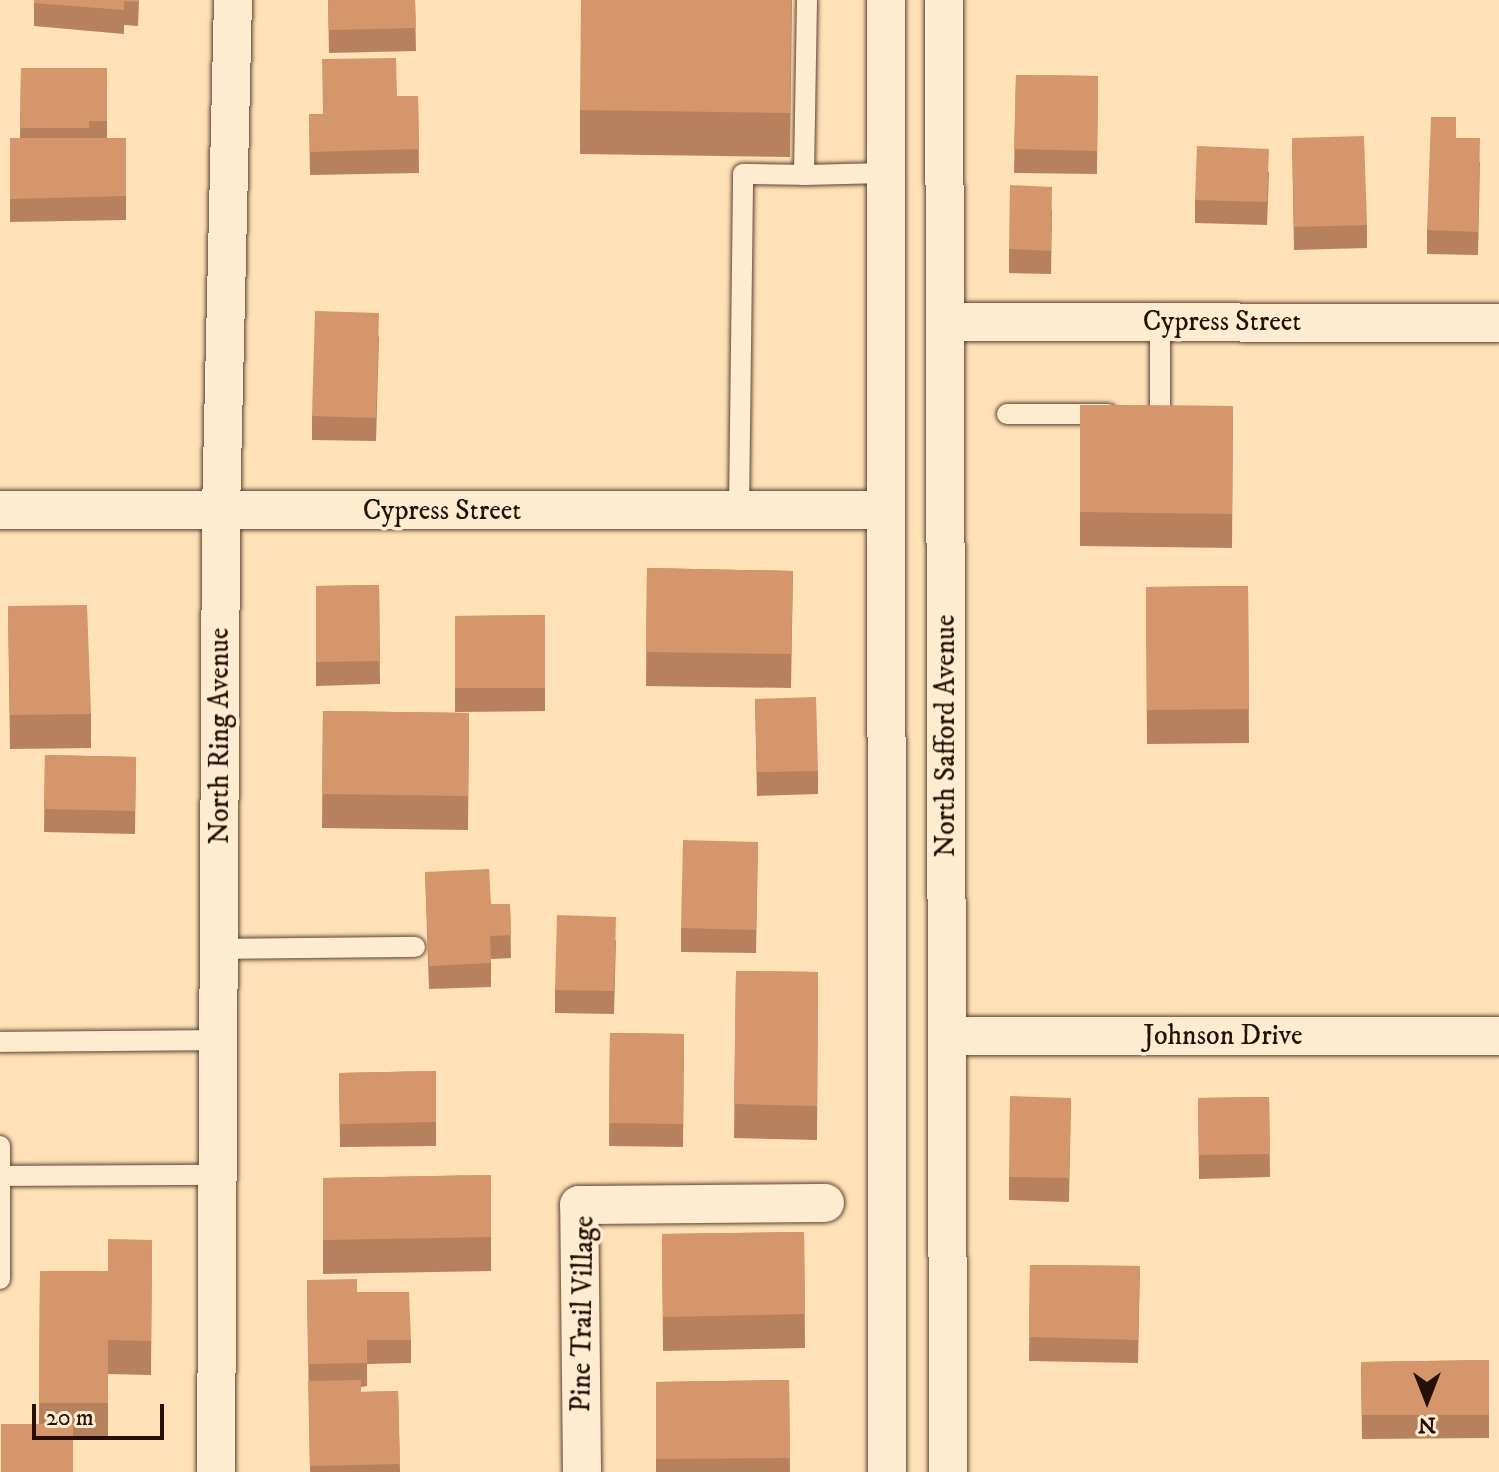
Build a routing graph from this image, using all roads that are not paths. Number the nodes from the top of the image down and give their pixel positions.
1 (233, 0) edge
2 (807, 0) edge
3 (886, 0) edge
4 (944, 0) edge
5 (885, 173) junction
6 (804, 175) junction
7 (945, 322) junction
8 (1160, 322) junction
9 (1499, 323) edge
10 (1007, 414) dead end
11 (1160, 414) junction
12 (1190, 414) edge
13 (0, 510) edge
14 (884, 510) junction
15 (739, 511) junction
16 (221, 512) junction
17 (415, 947) dead end
18 (219, 949) junction
19 (947, 1036) junction
20 (1499, 1036) edge
21 (218, 1040) junction
22 (0, 1042) edge
23 (0, 1146) edge
24 (217, 1175) junction
25 (0, 1176) edge
26 (825, 1203) dead end
27 (0, 1279) edge
28 (216, 1472) edge
29 (582, 1472) edge
30 (887, 1472) edge
31 (948, 1472) edge

1 - 16 street, North Ring Avenue
2 - 6 lane
3 - 5 street
4 - 7 street, North Safford Avenue
5 - 6 lane
5 - 14 street
6 - 15 lane
7 - 8 street, Cypress Street
7 - 19 street, North Safford Avenue
8 - 9 street, Cypress Street
8 - 11 lane
10 - 11 lane
11 - 12 lane
13 - 16 street, Cypress Street
14 - 15 street, Cypress Street
14 - 30 street
15 - 16 street, Cypress Street
16 - 18 street, North Ring Avenue
17 - 18 lane
18 - 21 street, North Ring Avenue
19 - 20 street, Johnson Drive
19 - 31 street, North Safford Avenue
21 - 22 lane
21 - 24 street, North Ring Avenue
23 - 25 lane
24 - 25 lane
24 - 28 street, North Ring Avenue
25 - 27 lane
26 - 29 street, Pine Trail Village

